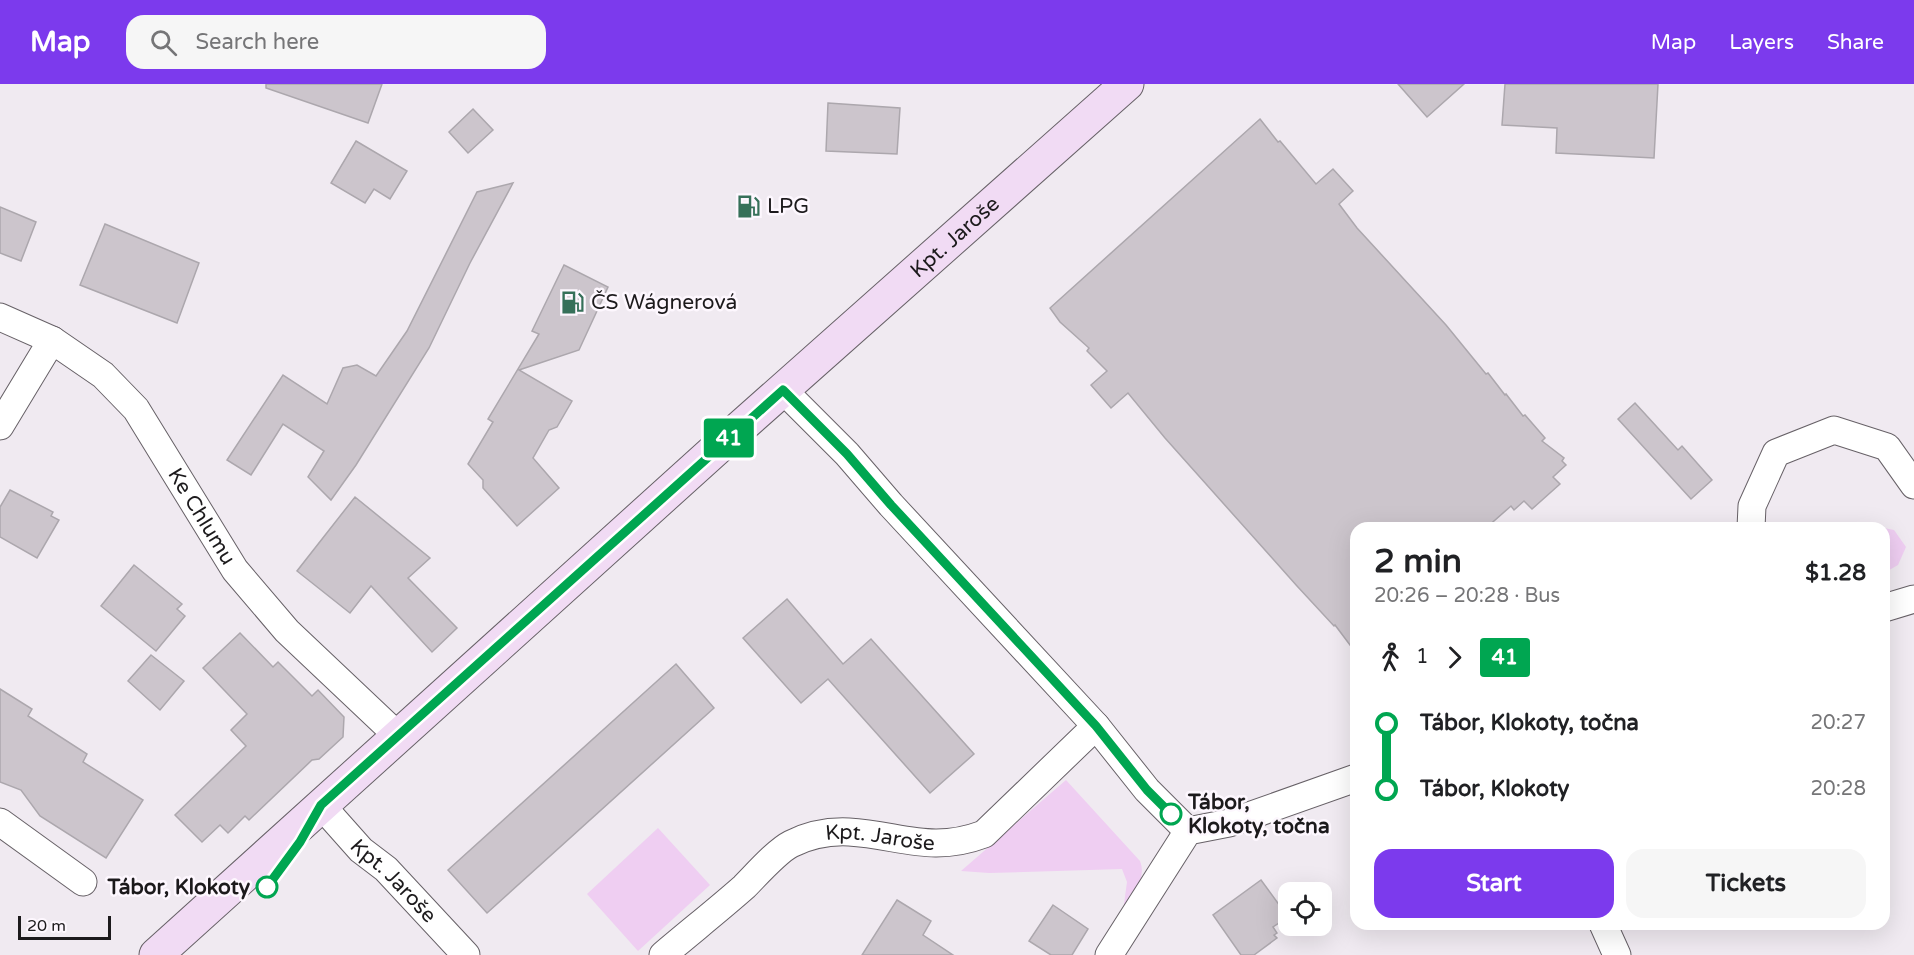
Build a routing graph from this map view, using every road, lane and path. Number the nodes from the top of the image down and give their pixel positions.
1 (1126, 84) edge
2 (0, 317) edge
3 (52, 340) junction
4 (783, 390) junction
5 (0, 426) edge
6 (1914, 484) edge
7 (1751, 522) edge
8 (1914, 599) edge
9 (1890, 606) edge
10 (1096, 726) junction
11 (397, 735) junction
12 (1350, 780) edge
13 (321, 805) junction
14 (0, 822) edge
15 (1188, 831) junction
16 (83, 882) dead end
17 (1606, 930) edge
18 (156, 955) edge
19 (466, 955) edge
20 (663, 955) edge
21 (1109, 955) edge
22 (1617, 955) edge

1 - 4 street, Kpt. Jaroše
2 - 3 street, Ke Chlumu
3 - 5 street
3 - 11 street, Ke Chlumu
4 - 10 street
4 - 11 street, Kpt. Jaroše
6 - 7 street
8 - 9 street
10 - 15 street
10 - 20 street, Kpt. Jaroše
11 - 13 street, Kpt. Jaroše
12 - 15 street
13 - 18 street, Kpt. Jaroše
13 - 19 street, Kpt. Jaroše
14 - 16 street
15 - 21 street
17 - 22 street

